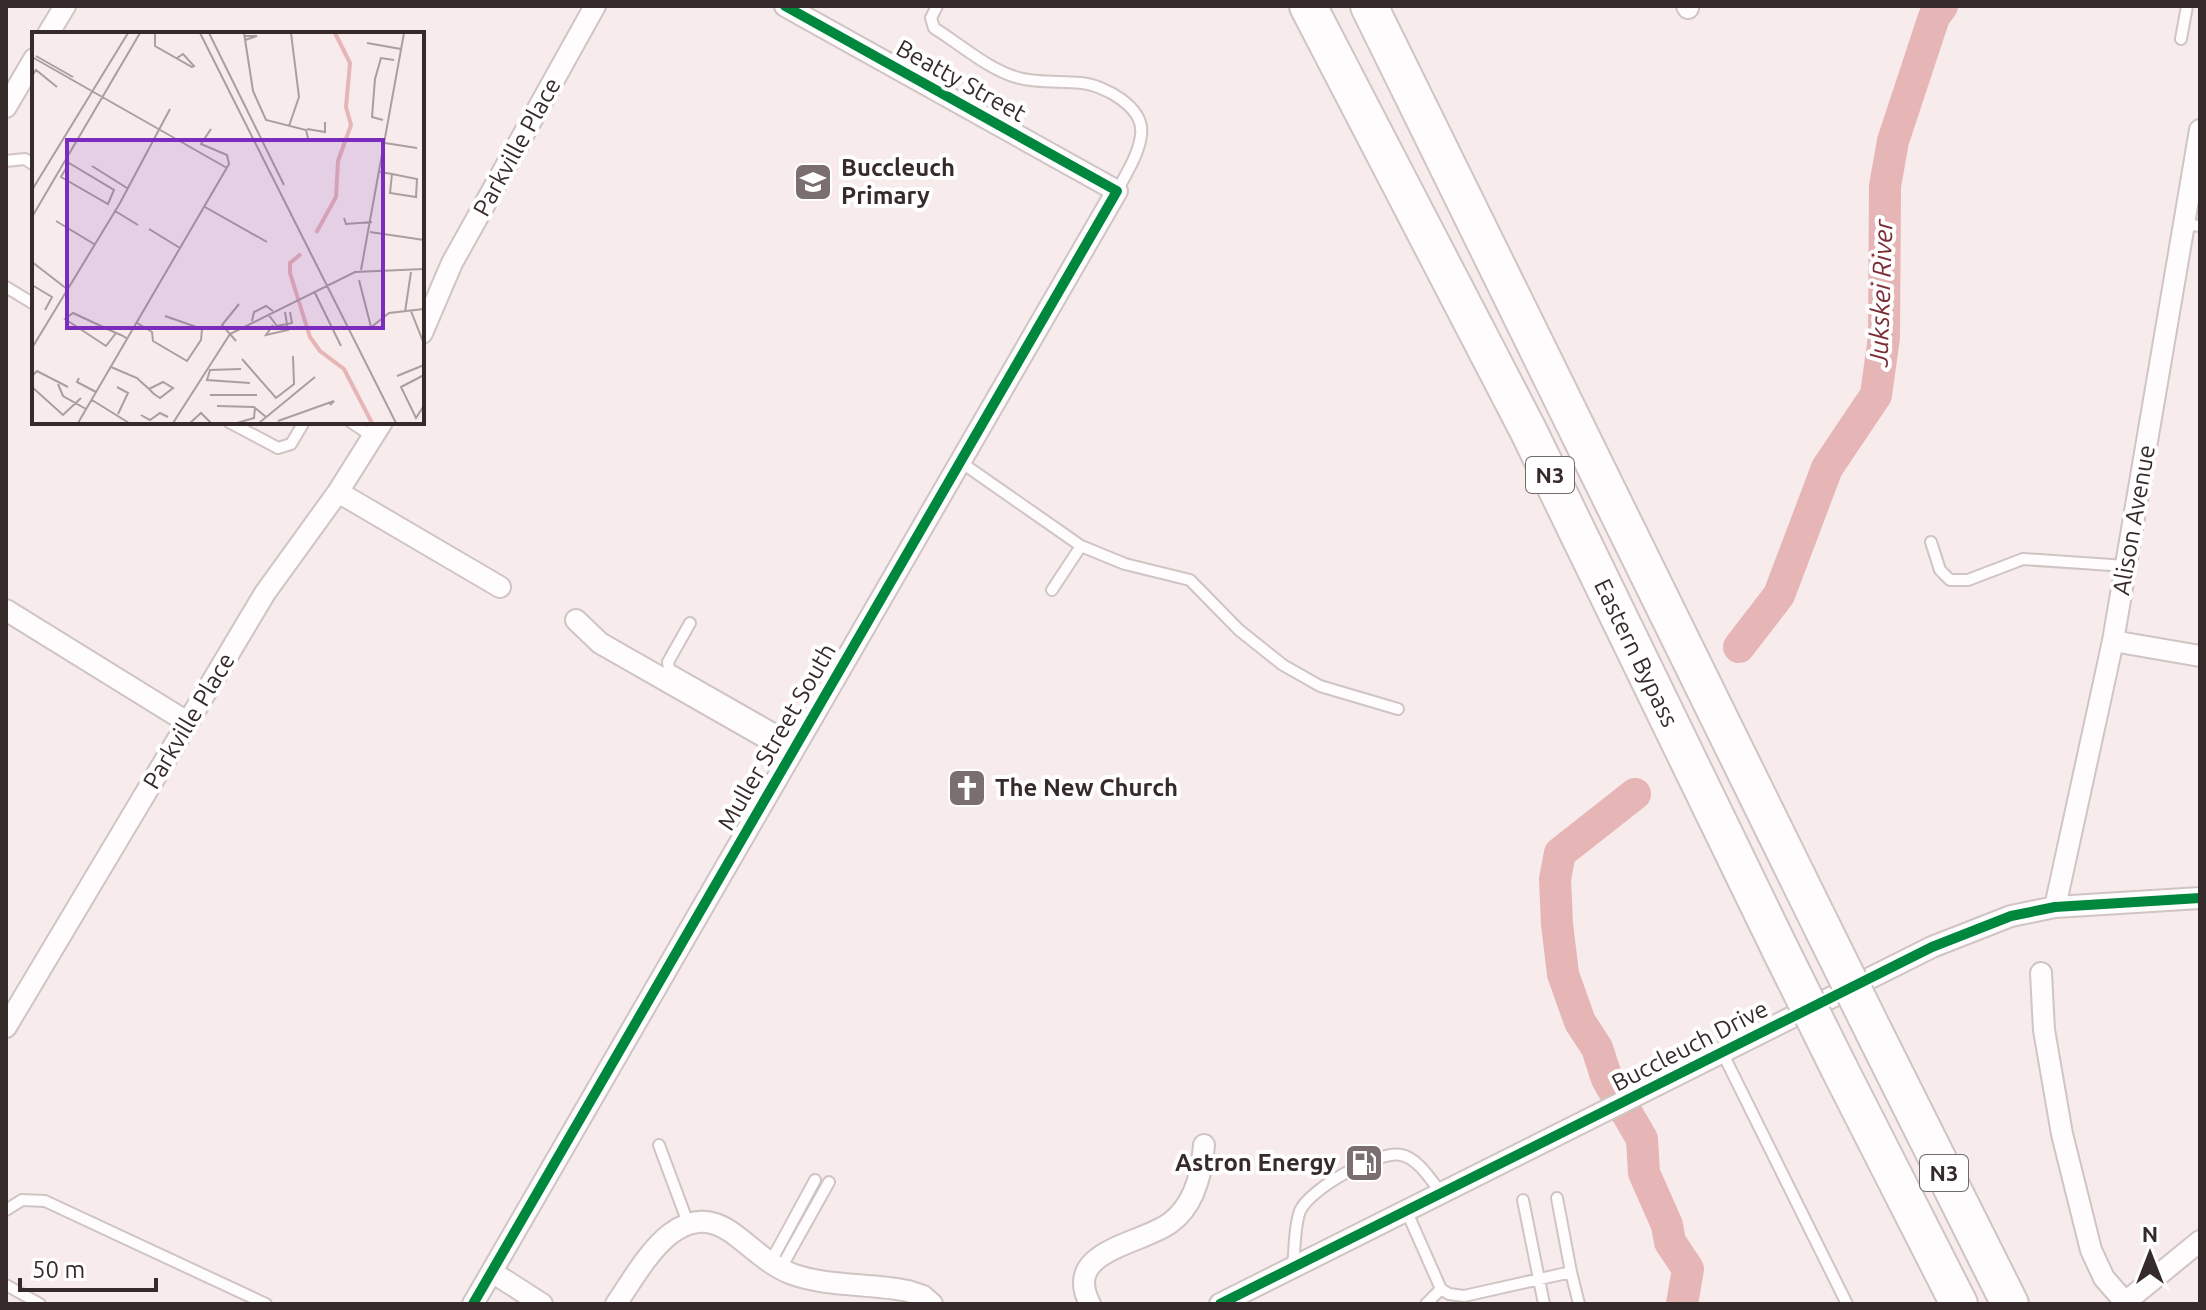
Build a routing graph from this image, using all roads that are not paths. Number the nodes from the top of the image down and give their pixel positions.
1 (65, 6) edge
2 (595, 6) edge
3 (785, 6) edge
4 (937, 6) edge
5 (1308, 6) edge
6 (1369, 6) edge
7 (2187, 6) edge
8 (49, 32) edge
9 (2181, 39) dead end
10 (32, 62) edge
11 (6, 107) edge
12 (2200, 130) edge
13 (6, 161) edge
14 (32, 164) edge
15 (1117, 191) junction
16 (2192, 225) edge
17 (6, 287) edge
18 (32, 303) edge
19 (424, 326) edge
20 (233, 424) edge
21 (303, 424) edge
22 (358, 424) edge
23 (378, 430) edge
24 (962, 463) junction
25 (338, 492) junction
26 (1931, 542) dead end
27 (1081, 546) junction
28 (2126, 566) junction
29 (500, 587) dead end
30 (1052, 590) dead end
31 (6, 610) edge
32 (576, 620) dead end
33 (690, 623) dead end
34 (2113, 641) junction
35 (2200, 656) edge
36 (1398, 709) dead end
37 (187, 722) junction
38 (794, 747) junction
39 (2200, 898) edge
40 (2055, 907) junction
41 (2041, 973) dead end
42 (6, 1027) edge
43 (1722, 1052) junction
44 (659, 1145) dead end
45 (1204, 1145) dead end
46 (815, 1180) dead end
47 (829, 1182) dead end
48 (1441, 1193) junction
49 (1557, 1198) dead end
50 (1523, 1200) dead end
51 (6, 1210) edge
52 (1406, 1210) junction
53 (688, 1223) junction
54 (2200, 1241) edge
55 (776, 1266) junction
56 (1293, 1267) junction
57 (492, 1272) junction
58 (1571, 1272) junction
59 (1538, 1280) junction
60 (6, 1285) edge
61 (1441, 1289) junction
62 (1232, 1301) edge
63 (2124, 1303) edge
64 (40, 1304) edge
65 (266, 1304) edge
66 (473, 1304) edge
67 (542, 1304) edge
68 (616, 1304) edge
69 (932, 1304) edge
70 (1090, 1304) edge
71 (1426, 1304) edge
72 (1544, 1304) edge
73 (1579, 1304) edge
74 (1847, 1304) edge
75 (1959, 1304) edge
76 (2010, 1304) edge

1 - 8 street
2 - 19 street, Parkville Place
3 - 15 street, Beatty Street
4 - 15 lane
5 - 75 highway, Eastern Bypass / N3, bridge
6 - 76 highway, Eastern Bypass / N3, bridge
7 - 9 lane
10 - 11 street
12 - 16 street, Alison Avenue
13 - 14 lane
15 - 24 street, Muller Street South
16 - 28 street, Alison Avenue
17 - 18 lane
20 - 21 lane
22 - 23 lane
23 - 25 street, Parkville Place
24 - 27 lane
24 - 38 street, Muller Street South
25 - 29 street
25 - 37 street, Parkville Place
26 - 28 lane
27 - 30 lane
27 - 36 lane
28 - 34 street, Alison Avenue
31 - 37 street
32 - 38 street
33 - 38 lane
34 - 35 street
34 - 40 street, Alison Avenue
37 - 42 street, Parkville Place
38 - 57 street, Muller Street South
39 - 40 street, Buccleuch Drive
40 - 43 street, Buccleuch Drive
41 - 63 street
43 - 48 street, Buccleuch Drive
43 - 74 lane
44 - 53 lane
45 - 70 street
46 - 55 lane
47 - 55 lane
48 - 52 street, Buccleuch Drive
48 - 56 lane
49 - 58 lane
50 - 59 lane
51 - 65 lane
52 - 56 street, Buccleuch Drive
52 - 61 lane
53 - 55 street
53 - 68 street
54 - 63 street
55 - 69 street
56 - 62 street, Buccleuch Drive
57 - 66 street, Muller Street South
57 - 67 street
58 - 59 lane
58 - 73 lane
59 - 61 lane
59 - 72 lane
60 - 64 lane
61 - 71 lane

